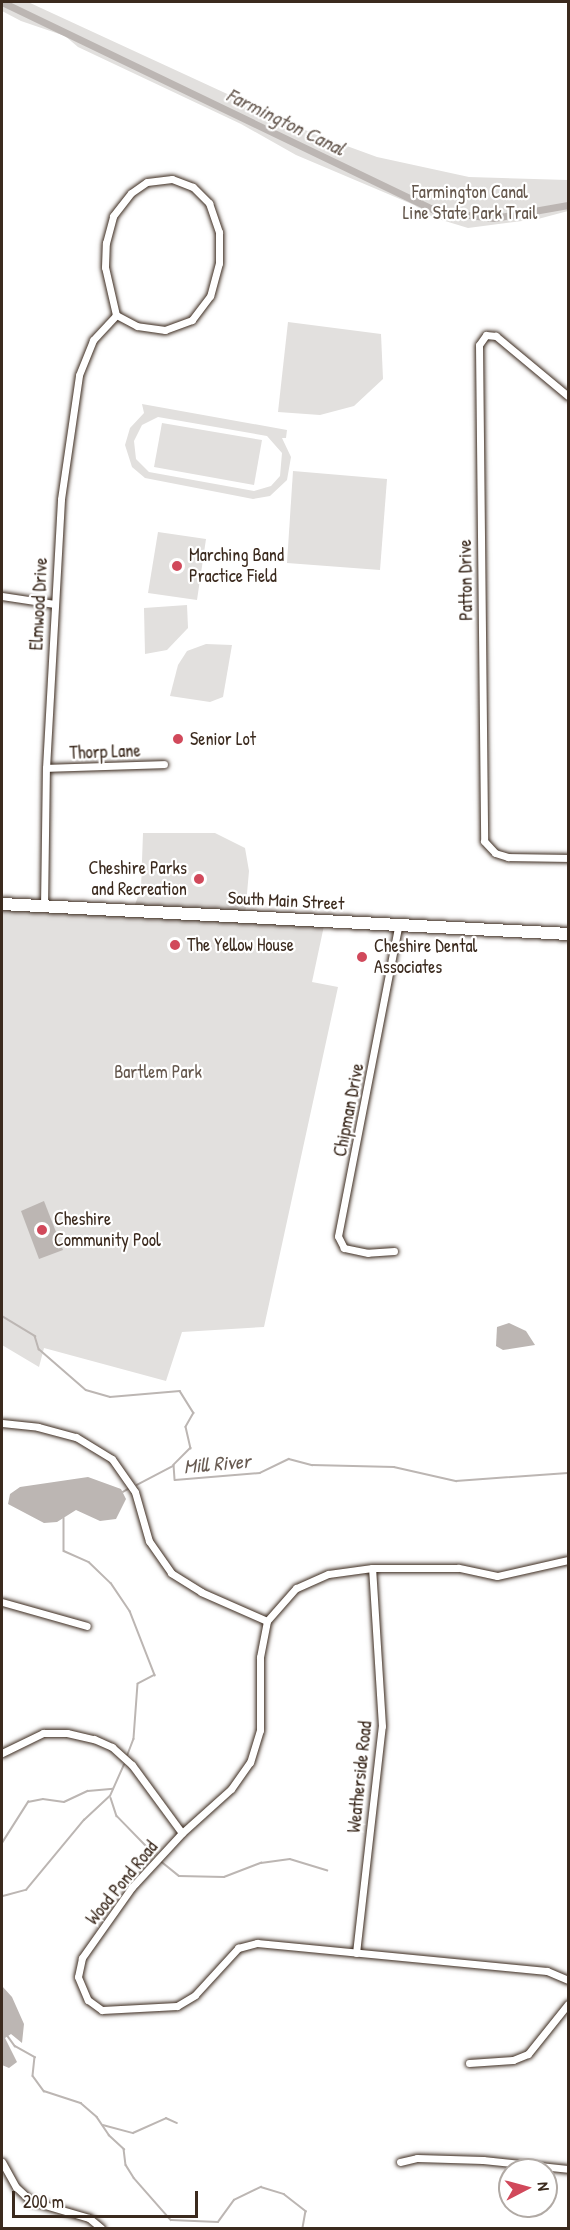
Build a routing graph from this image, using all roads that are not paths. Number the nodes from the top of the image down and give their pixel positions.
1 (116, 315) junction
2 (568, 396) edge
3 (2, 596) edge
4 (54, 604) junction
5 (164, 764) dead end
6 (46, 768) junction
7 (568, 858) edge
8 (2, 904) edge
9 (44, 907) junction
10 (398, 926) junction
11 (568, 934) edge
12 (394, 1251) dead end
13 (2, 1423) edge
14 (568, 1560) edge
15 (372, 1568) junction
16 (2, 1602) edge
17 (267, 1621) junction
18 (87, 1626) dead end
19 (2, 1753) edge
20 (182, 1833) junction
21 (356, 1953) junction
22 (568, 1980) edge
23 (568, 2004) edge
24 (469, 2063) dead end
25 (2, 2162) edge
26 (400, 2162) dead end
27 (568, 2169) edge
28 (100, 2229) edge

1 - 1 street
1 - 4 street, Elmwood Drive
2 - 7 street, Patton Drive
3 - 4 street
4 - 6 street, Elmwood Drive
5 - 6 street, Thorp Lane
6 - 9 street, Elmwood Drive
8 - 9 highway, South Main Street
9 - 10 highway, South Main Street
10 - 11 highway, South Main Street
10 - 12 street, Chipman Drive
13 - 17 street
14 - 15 street
15 - 17 street
15 - 21 street, Weatherside Road
16 - 18 street
17 - 20 street, Wood Pond Road
19 - 20 street
20 - 21 street, Wood Pond Road
21 - 22 street, Wood Pond Road
23 - 24 street
25 - 28 street
26 - 27 street

